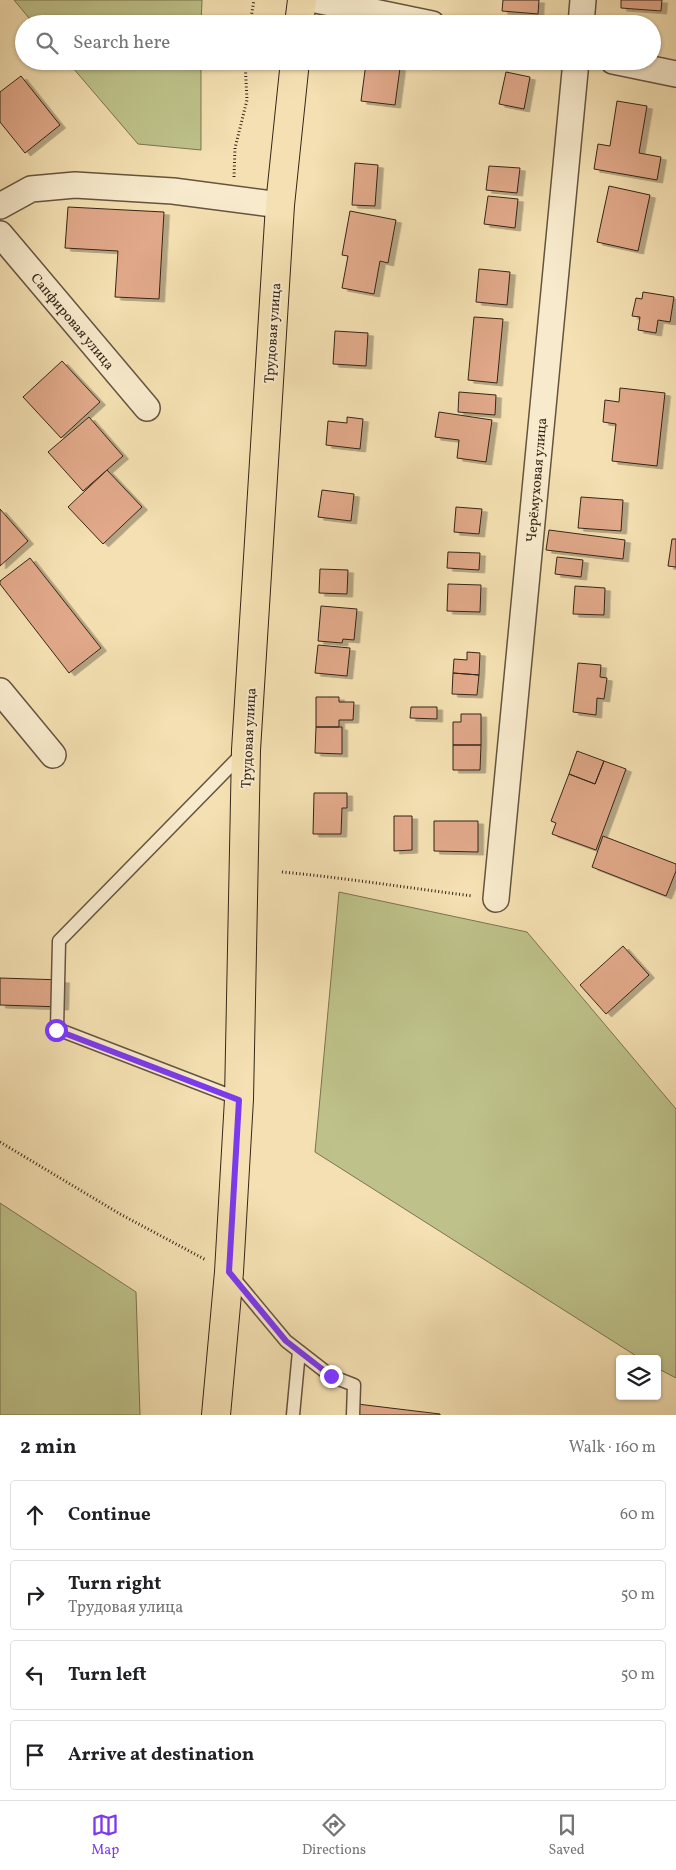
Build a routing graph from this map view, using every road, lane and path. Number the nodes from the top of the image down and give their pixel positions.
1 (254, 0) edge
2 (302, 0) edge
3 (316, 0) edge
4 (583, 0) edge
5 (252, 15) edge
6 (300, 15) edge
7 (388, 15) edge
8 (582, 15) edge
9 (245, 70) edge
10 (294, 70) edge
11 (575, 70) edge
12 (657, 70) edge
13 (676, 74) edge
14 (233, 199) junction
15 (280, 205) junction
16 (0, 206) edge
17 (0, 234) edge
18 (147, 408) dead end
19 (0, 691) edge
20 (246, 750) junction
21 (53, 755) dead end
22 (282, 872) dead end
23 (496, 899) joint
24 (239, 1100) junction
25 (0, 1142) edge
26 (229, 1272) junction
27 (299, 1351) junction
28 (216, 1415) edge
29 (293, 1415) edge
30 (353, 1415) edge

1 - 5 path
2 - 6 main road
3 - 7 street
4 - 8 street
9 - 14 path
10 - 15 main road, Трудовая улица
11 - 23 street, Черёмуховая улица
12 - 13 street
14 - 15 street
14 - 16 street
15 - 20 main road, Трудовая улица
17 - 18 street, Сапфировая улица
19 - 21 street
20 - 24 main road, Трудовая улица
20 - 24 lane
22 - 23 path
24 - 26 main road, Трудовая улица
25 - 26 path
26 - 27 lane
26 - 28 main road, Трудовая улица
27 - 29 lane
27 - 30 lane

